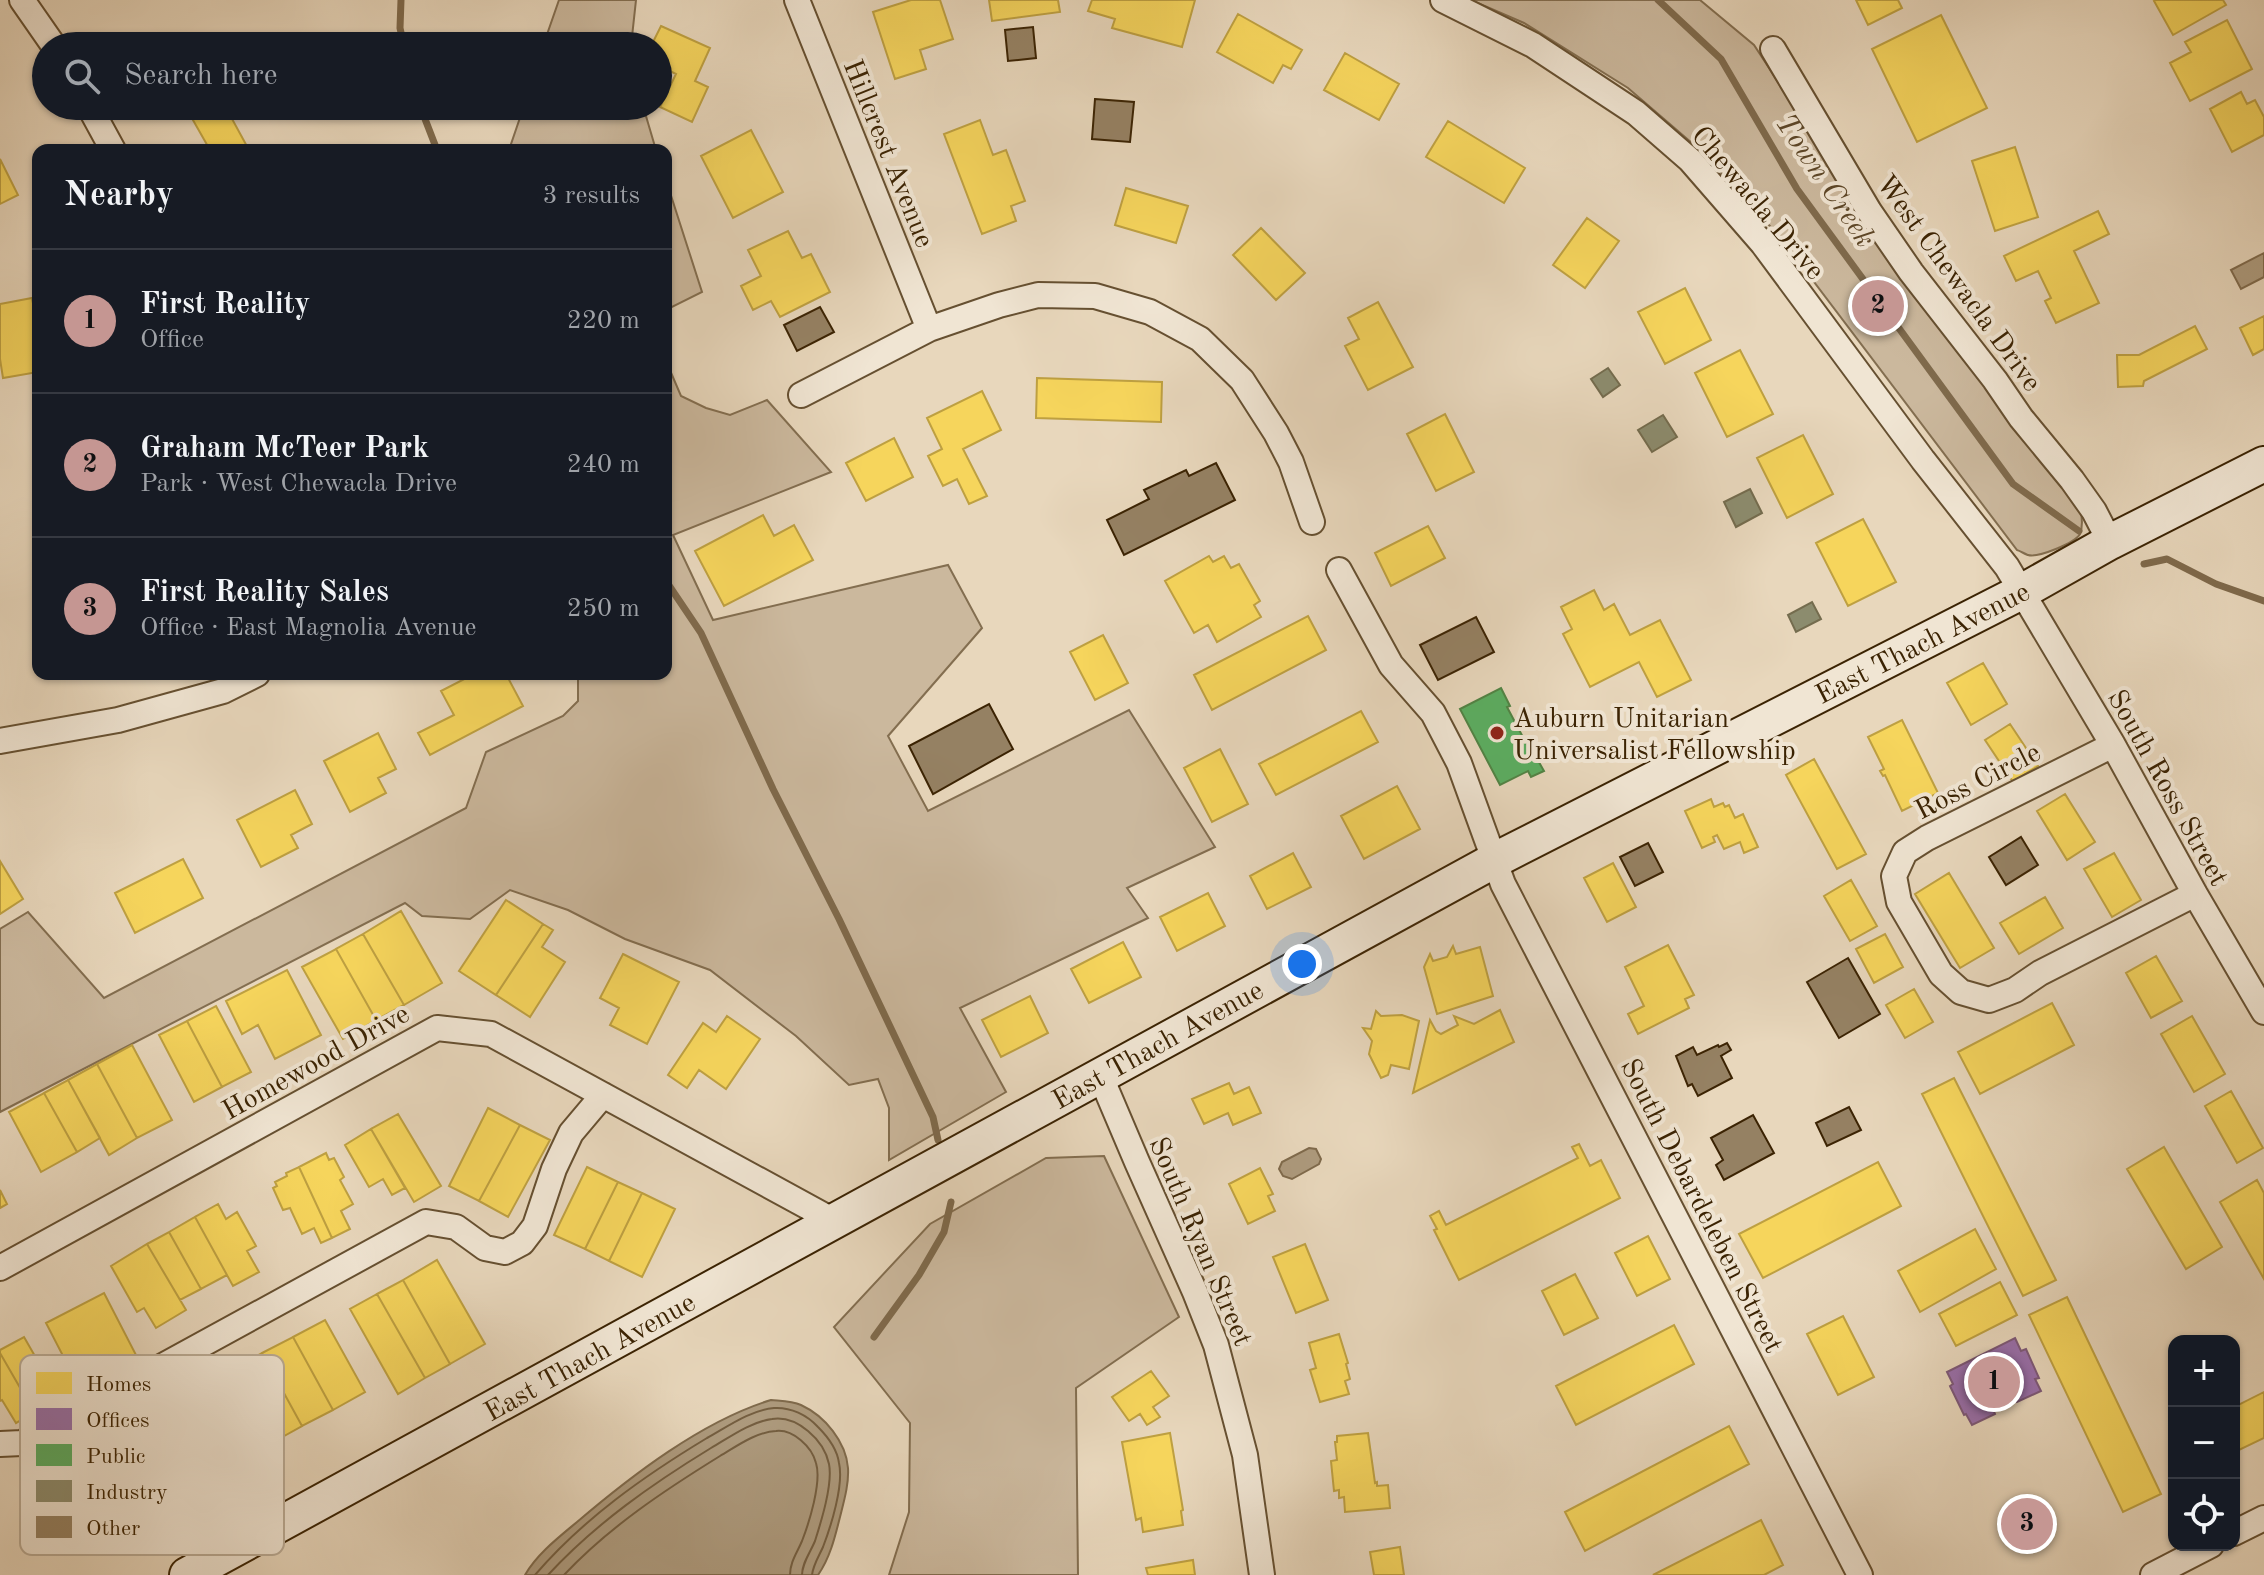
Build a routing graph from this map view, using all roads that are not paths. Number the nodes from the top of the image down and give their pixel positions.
1 (22, 0) edge
2 (797, 0) edge
3 (1443, 0) edge
4 (44, 32) edge
5 (1773, 49) dead end
6 (97, 120) edge
7 (110, 144) edge
8 (929, 329) junction
9 (801, 395) dead end
10 (2264, 464) edge
11 (1312, 522) dead end
12 (2110, 542) junction
13 (1339, 570) dead end
14 (2023, 591) junction
15 (245, 680) edge
16 (0, 741) edge
17 (2113, 745) junction
18 (1495, 860) junction
19 (2195, 894) junction
20 (2264, 1012) edge
21 (1100, 1075) junction
22 (603, 1095) junction
23 (834, 1221) junction
24 (0, 1268) edge
25 (183, 1355) edge
26 (20, 1443) edge
27 (0, 1444) edge
28 (2264, 1518) edge
29 (284, 1522) edge
30 (2240, 1530) edge
31 (2199, 1551) edge
32 (224, 1555) edge
33 (187, 1575) edge
34 (1262, 1575) edge
35 (1860, 1575) edge
36 (2153, 1575) edge

1 - 4 street
2 - 8 street, Hillcrest Avenue
3 - 14 street, Chewacla Drive
5 - 12 street, West Chewacla Drive
6 - 7 street
8 - 9 street
8 - 11 street
10 - 12 street, East Thach Avenue
12 - 14 street, East Thach Avenue
13 - 18 street, South Debardeleben Street
14 - 17 street, South Ross Street
14 - 18 street, East Thach Avenue
15 - 16 street
17 - 19 street, South Ross Street
17 - 19 street, Ross Circle
18 - 21 street, East Thach Avenue
18 - 35 street, South Debardeleben Street
19 - 20 street, South Ross Street
21 - 23 street, East Thach Avenue
21 - 34 street, South Ryan Street
22 - 23 street, Homewood Drive
22 - 24 street, Homewood Drive
22 - 25 street
23 - 29 street, East Thach Avenue
26 - 27 street
28 - 30 street
31 - 36 street
32 - 33 street, East Thach Avenue

